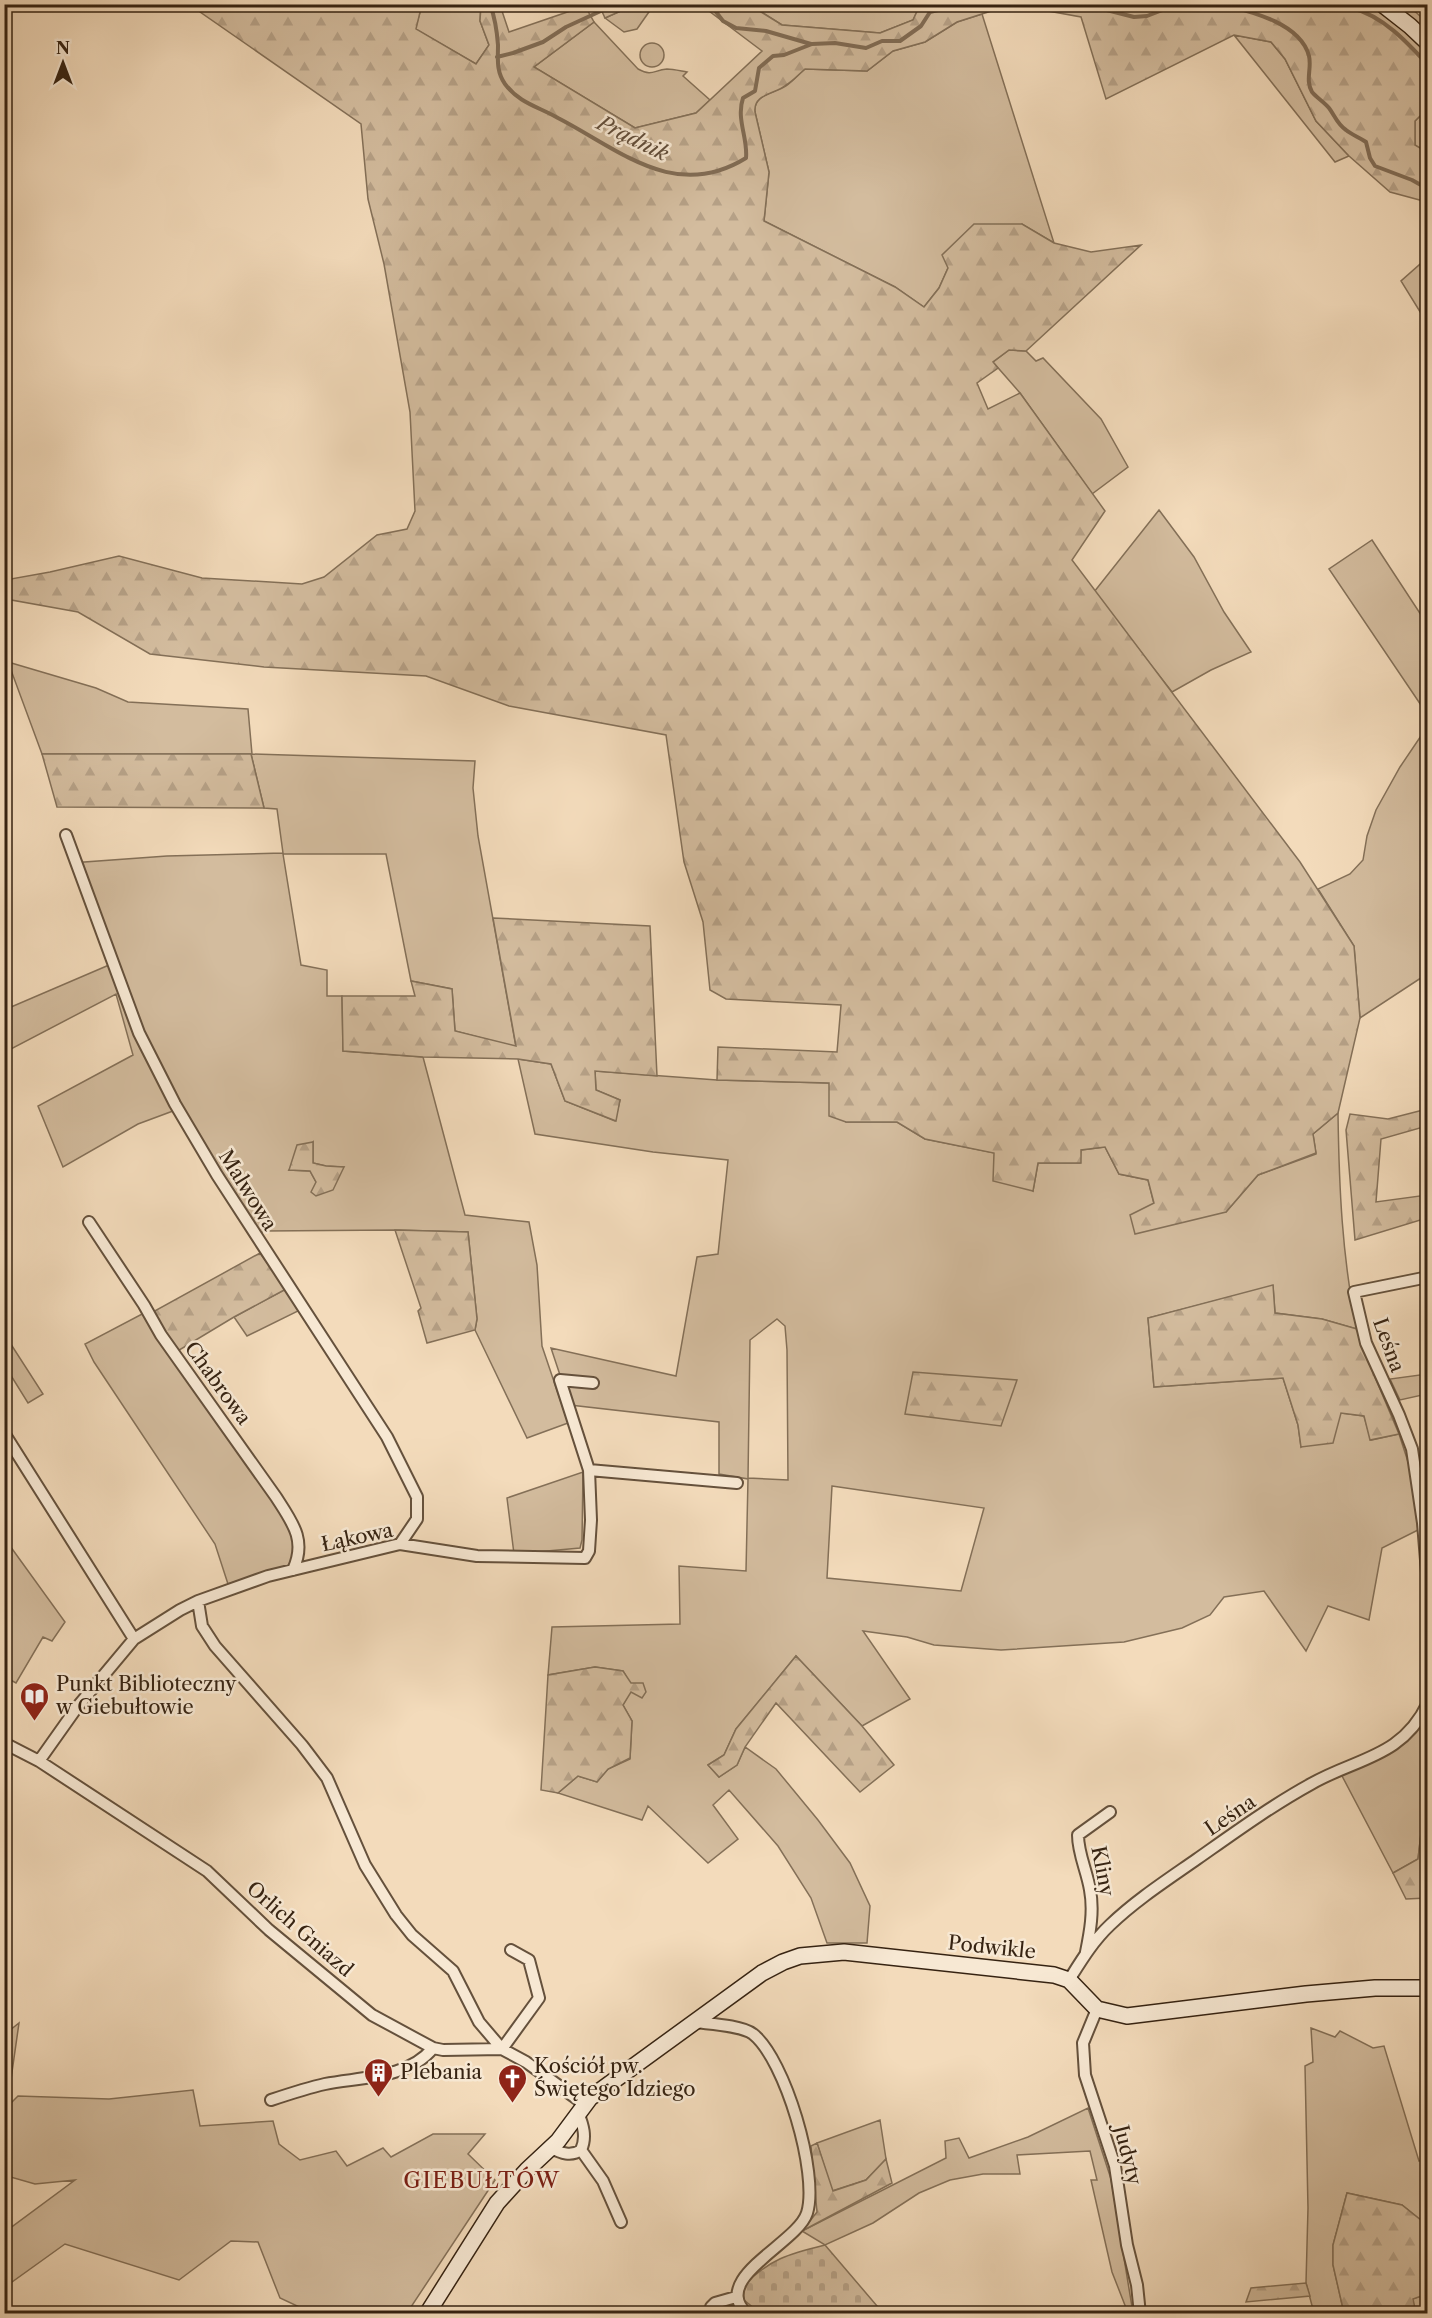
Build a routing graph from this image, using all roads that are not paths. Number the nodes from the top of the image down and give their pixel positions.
1 (1382, 4) edge
2 (1428, 43) edge
3 (66, 835) dead end
4 (90, 1222) dead end
5 (1428, 1277) edge
6 (592, 1383) dead end
7 (4, 1433) edge
8 (589, 1470) junction
9 (737, 1483) dead end
10 (400, 1544) junction
11 (293, 1570) junction
12 (1428, 1584) edge
13 (198, 1601) junction
14 (134, 1639) junction
15 (1428, 1703) edge
16 (4, 1743) edge
17 (39, 1761) junction
18 (1110, 1812) dead end
19 (511, 1950) dead end
20 (1086, 1952) junction
21 (1069, 1980) junction
22 (1428, 1988) edge
23 (1097, 2009) junction
24 (695, 2022) junction
25 (432, 2048) junction
26 (502, 2049) junction
27 (271, 2100) dead end
28 (581, 2108) junction
29 (551, 2148) junction
30 (581, 2150) junction
31 (621, 2222) dead end
32 (736, 2296) junction
33 (711, 2307) dead end
34 (428, 2313) edge
35 (747, 2313) edge
36 (1140, 2313) edge

1 - 2 street
3 - 10 street, Malwowa
4 - 11 street, Chabrowa
5 - 12 street, Leśna
6 - 8 street, Łąkowa
7 - 14 street
8 - 9 street
8 - 10 street, Łąkowa
10 - 11 street, Łąkowa
11 - 13 street, Łąkowa
13 - 14 street, Łąkowa
13 - 26 street
14 - 17 street, Łąkowa
15 - 20 street, Leśna
16 - 17 street, Orlich Gniazd
17 - 25 street, Orlich Gniazd
18 - 20 street, Kliny
19 - 26 street
20 - 21 street, Leśna
21 - 23 street
21 - 24 street, Podwikle
22 - 23 street
23 - 36 street, Judyty
24 - 28 street, Podwikle
24 - 32 street
25 - 26 street, Orlich Gniazd
25 - 27 street
26 - 28 street
28 - 29 street, Podwikle
28 - 30 street
29 - 30 street
29 - 34 street, Podwikle
30 - 31 street
32 - 33 street
32 - 35 street

